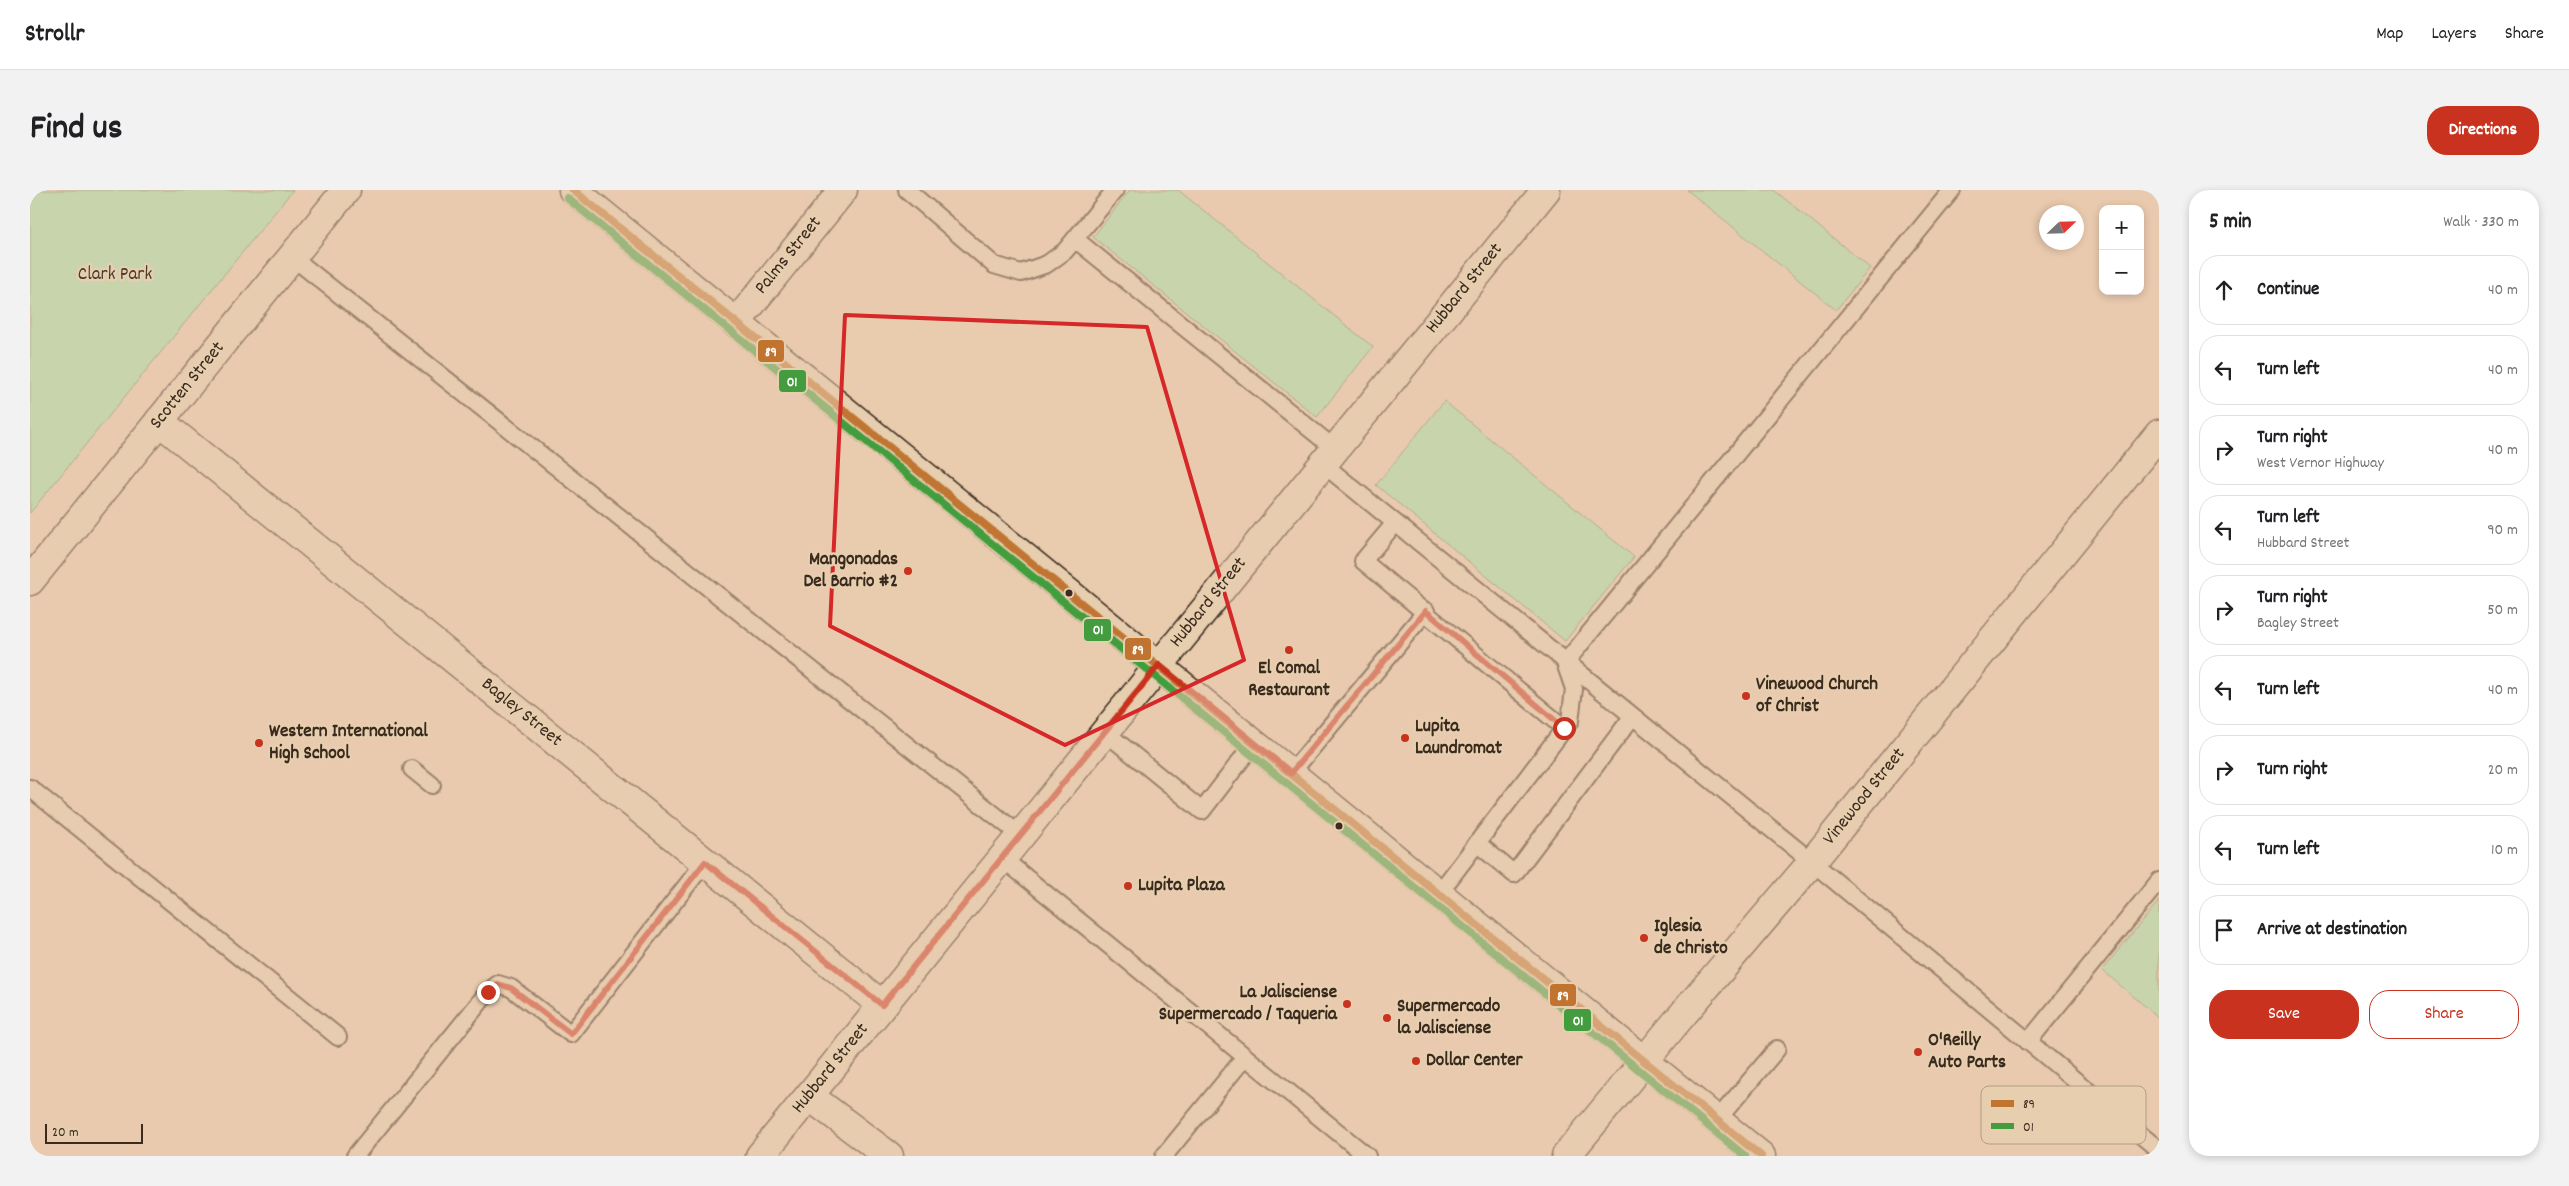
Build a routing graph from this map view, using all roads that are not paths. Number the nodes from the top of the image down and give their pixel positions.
1 (346, 190) edge
2 (573, 190) edge
3 (843, 190) edge
4 (907, 190) edge
5 (1115, 190) edge
6 (1546, 190) edge
7 (1952, 190) edge
8 (1075, 239) junction
9 (292, 257) junction
10 (736, 323) junction
11 (159, 421) junction
12 (2159, 434) edge
13 (1329, 456) junction
14 (1395, 523) junction
15 (30, 581) edge
16 (1426, 611) junction
17 (1565, 663) junction
18 (1159, 665) junction
19 (1632, 717) junction
20 (1564, 728) junction
21 (1105, 732) junction
22 (1254, 743) junction
23 (412, 769) dead end
24 (1291, 773) junction
25 (432, 785) dead end
26 (30, 788) edge
27 (1020, 836) junction
28 (1477, 843) junction
29 (1002, 858) junction
30 (705, 862) junction
31 (1812, 862) junction
32 (2159, 882) edge
33 (1439, 893) junction
34 (882, 1005) junction
35 (338, 1037) dead end
36 (2028, 1042) junction
37 (1777, 1049) dead end
38 (1245, 1057) junction
39 (1644, 1060) junction
40 (2081, 1086) edge
41 (809, 1096) junction
42 (1717, 1120) junction
43 (2146, 1139) edge
44 (2159, 1150) edge
45 (354, 1156) edge
46 (760, 1156) edge
47 (888, 1156) edge
48 (1164, 1156) edge
49 (1367, 1156) edge
50 (1566, 1156) edge
51 (1761, 1156) edge

1 - 9 street, Scotten Street
2 - 10 street
3 - 10 street, Palms Street
4 - 8 lane
5 - 8 lane
6 - 13 street, Hubbard Street
7 - 17 lane
8 - 13 lane
9 - 11 street, Scotten Street
9 - 27 lane
10 - 18 street
11 - 15 street, Scotten Street
11 - 30 street, Bagley Street
12 - 31 street, Vinewood Street
13 - 14 lane
13 - 18 street, Hubbard Street
14 - 16 lane
14 - 17 lane
16 - 20 lane
16 - 24 lane
17 - 19 lane
17 - 20 lane
18 - 21 street, Hubbard Street
18 - 22 street
19 - 28 lane
19 - 31 lane
20 - 28 lane
21 - 22 lane
21 - 27 street, Hubbard Street
22 - 24 street
23 - 25 lane
24 - 33 street
26 - 35 lane
27 - 29 street, Hubbard Street
28 - 33 lane
29 - 34 street, Hubbard Street
29 - 38 lane
30 - 34 street, Bagley Street
30 - 45 lane
31 - 36 lane
31 - 39 street, Vinewood Street
32 - 36 lane
33 - 39 street
34 - 41 street, Hubbard Street
36 - 40 lane
37 - 42 lane
38 - 48 lane
38 - 49 lane
39 - 42 street
39 - 50 street, Vinewood Street
41 - 46 street, Hubbard Street
41 - 47 street
42 - 51 street
43 - 44 lane

